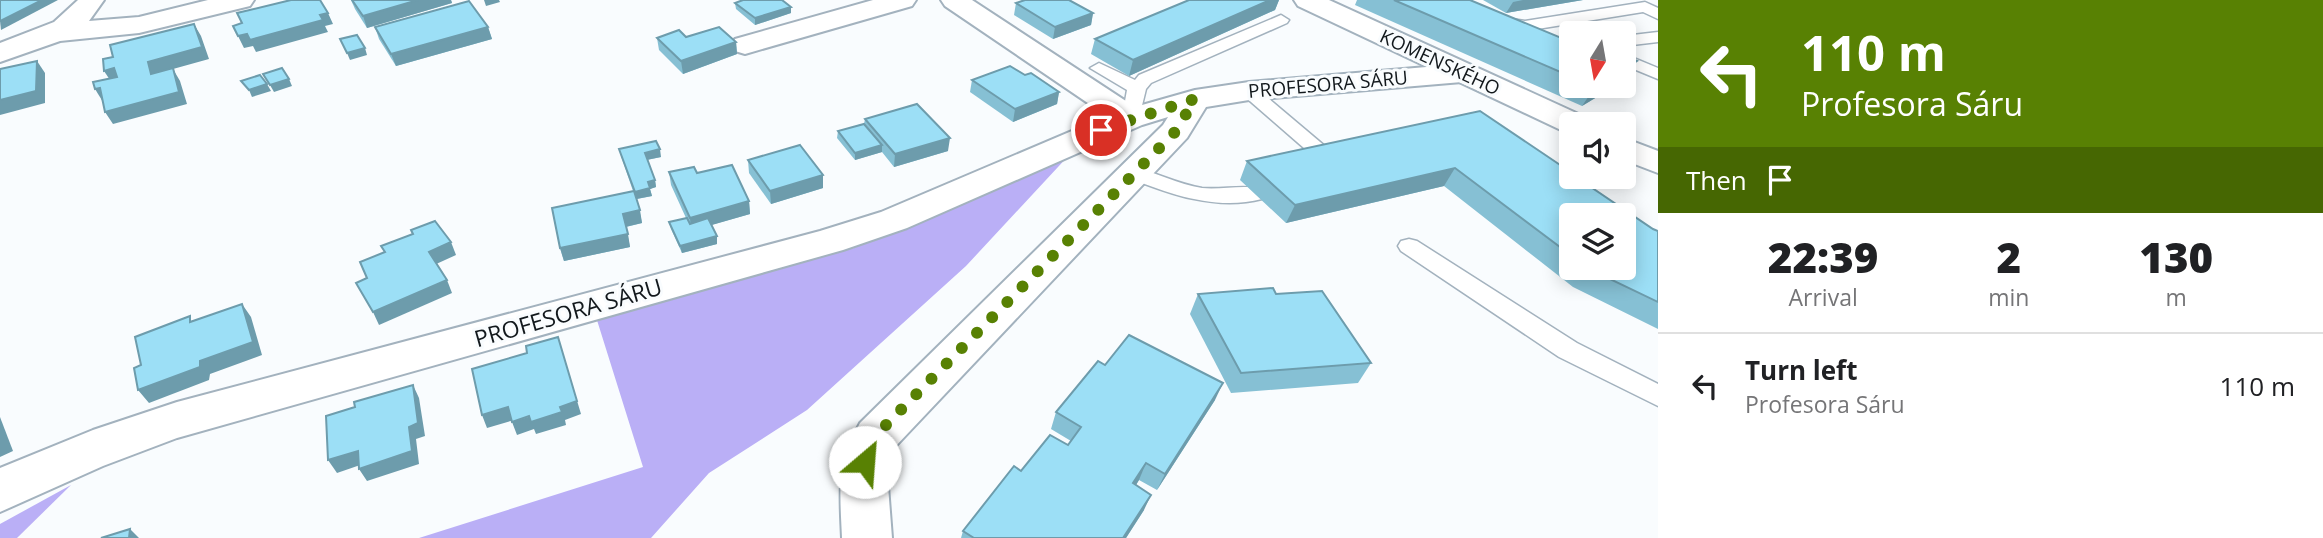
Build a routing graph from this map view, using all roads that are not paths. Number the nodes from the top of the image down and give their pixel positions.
1 (91, 0) edge
2 (241, 0) edge
3 (903, 0) edge
4 (954, 0) edge
5 (1307, 0) edge
6 (1456, 0) edge
7 (1658, 14) edge
8 (1281, 20) dead end
9 (54, 33) junction
10 (1658, 37) edge
11 (1636, 40) edge
12 (746, 45) dead end
13 (0, 53) edge
14 (1636, 64) edge
15 (1099, 68) dead end
16 (1462, 73) junction
17 (1658, 74) edge
18 (1249, 91) junction
19 (1195, 99) junction
20 (1134, 103) junction
21 (1559, 117) edge
22 (1319, 151) edge
23 (1636, 153) edge
24 (1658, 163) edge
25 (1134, 173) junction
26 (1255, 194) edge
27 (1409, 246) dead end
28 (1658, 396) edge
29 (0, 491) edge
30 (867, 538) edge

1 - 9 street
2 - 9 street
3 - 12 street
4 - 20 street
5 - 16 street, KOMENSKÉHO
6 - 7 lane
8 - 20 lane, PROFESORA SÁRU
9 - 13 street
10 - 11 lane
14 - 17 lane
15 - 20 lane
16 - 18 street, PROFESORA SÁRU
16 - 21 street, KOMENSKÉHO
18 - 19 street, PROFESORA SÁRU
18 - 22 lane
19 - 20 street, PROFESORA SÁRU
19 - 25 street
20 - 29 street, PROFESORA SÁRU
23 - 24 street
25 - 26 lane
25 - 30 street
27 - 28 lane

